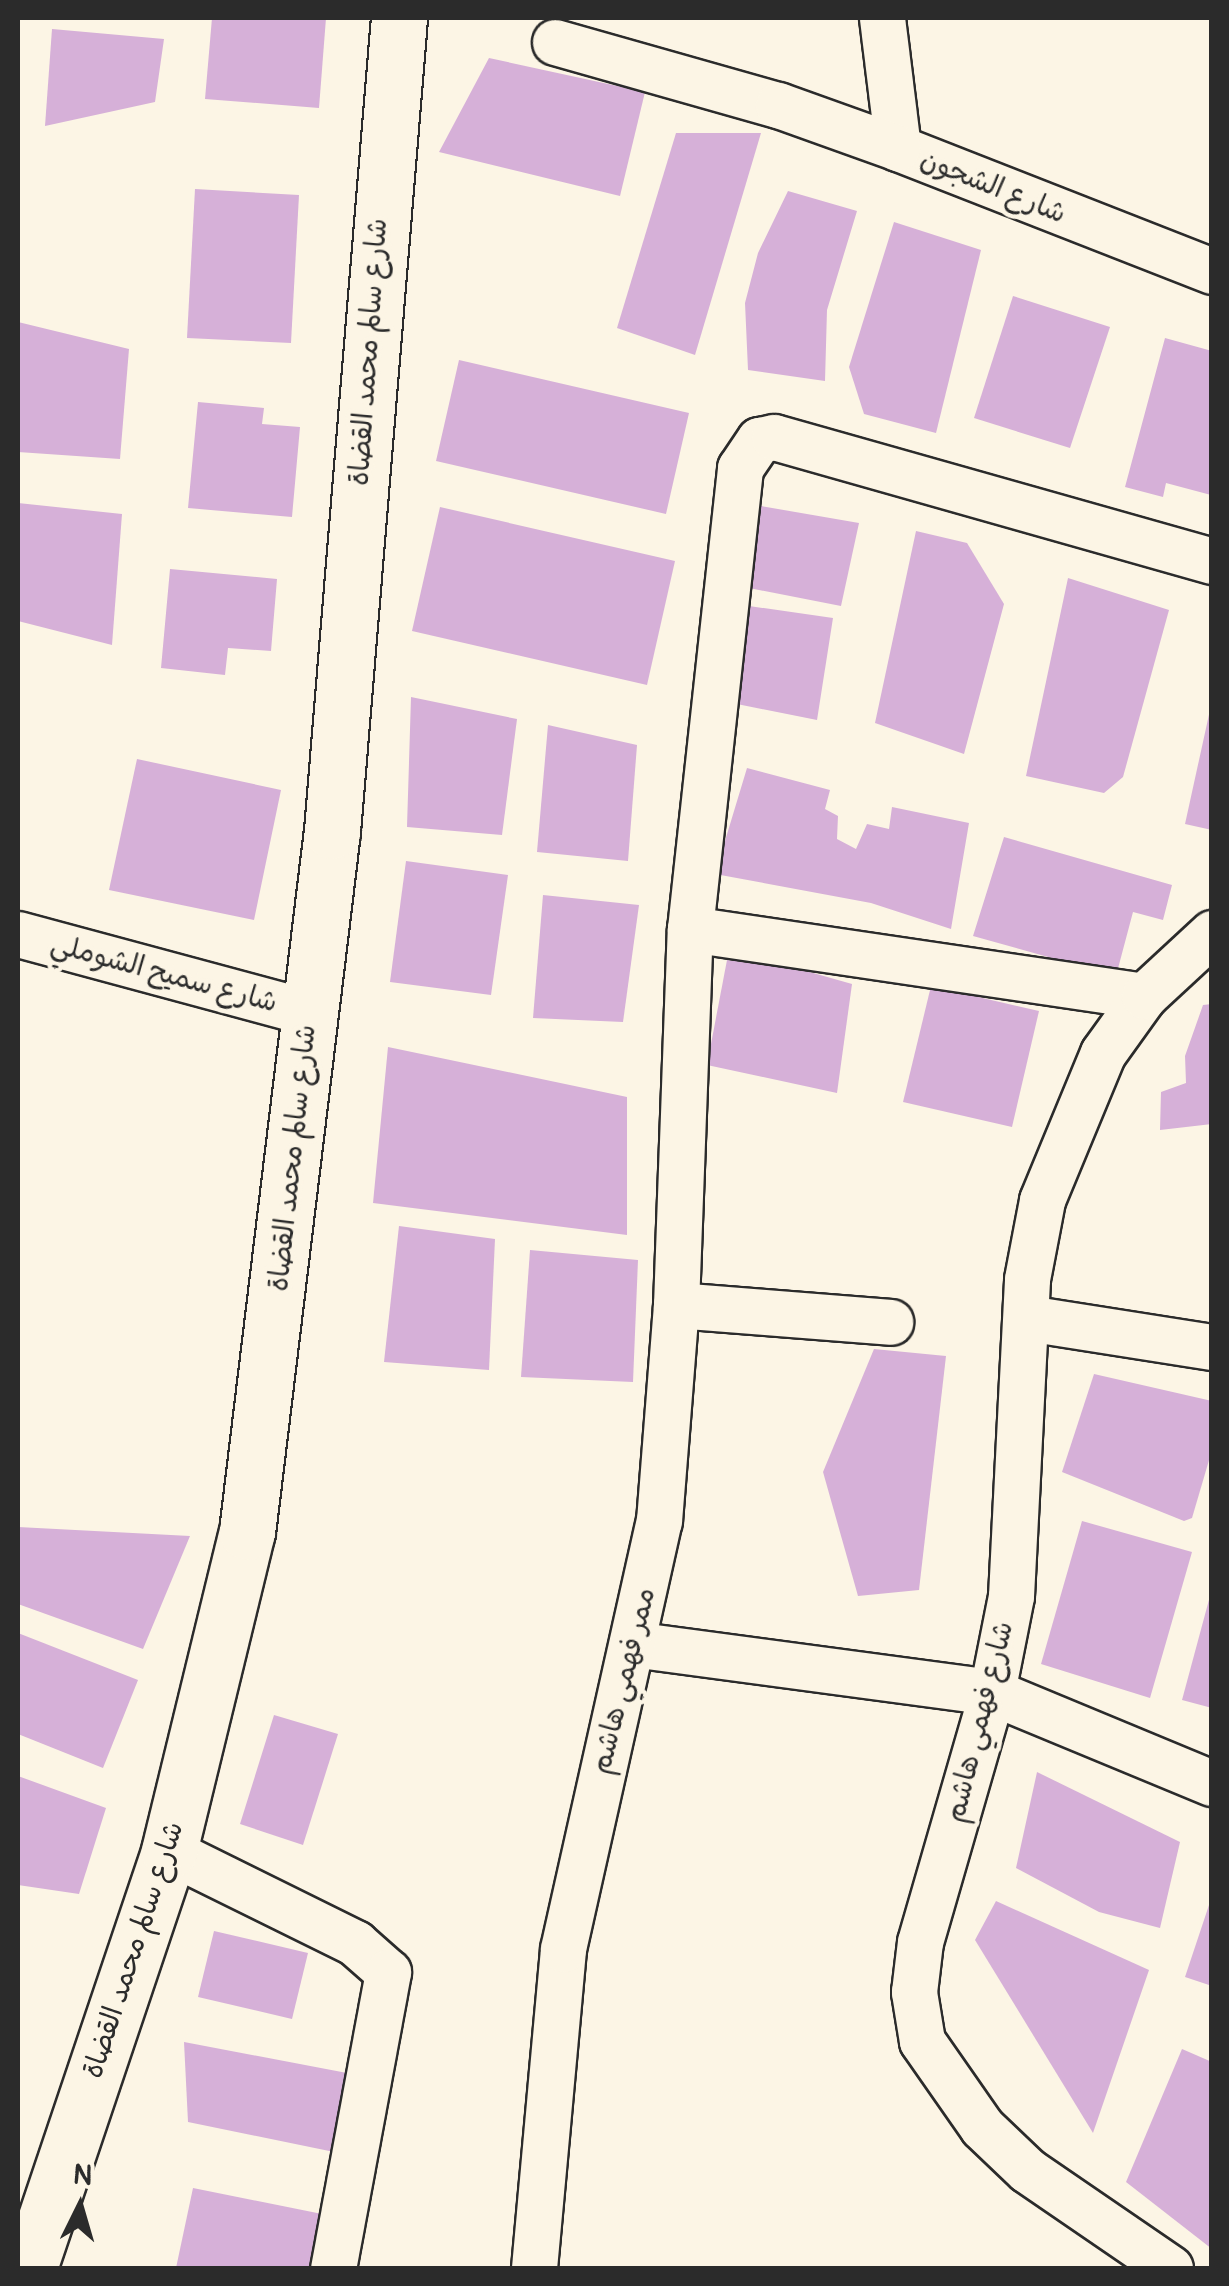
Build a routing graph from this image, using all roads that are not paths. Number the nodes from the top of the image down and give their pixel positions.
1 (399, 18) edge
2 (882, 18) edge
3 (555, 42) dead end
4 (898, 148) junction
5 (1212, 272) edge
6 (1212, 560) edge
7 (690, 929) junction
8 (1212, 933) edge
9 (18, 934) edge
10 (1144, 996) junction
11 (310, 1014) junction
12 (676, 1305) junction
13 (1026, 1318) junction
14 (890, 1322) dead end
15 (1212, 1347) edge
16 (632, 1644) junction
17 (992, 1692) junction
18 (1212, 1783) edge
19 (169, 1850) junction
20 (26, 2265) edge
21 (332, 2268) edge
22 (534, 2268) edge
23 (1170, 2268) edge

1 - 11 street, شارع سالم محمد القضاة
2 - 4 street, شارع الشجون
3 - 4 street
4 - 5 street, شارع الشجون
6 - 7 street, ممر فهمي هاشم
7 - 10 street
7 - 12 street, ممر فهمي هاشم
8 - 10 street, شارع فهمي هاشم
9 - 11 street, شارع سميح الشوملي
10 - 13 street, شارع فهمي هاشم
11 - 19 street, شارع سالم محمد القضاة
12 - 14 street
12 - 16 street, ممر فهمي هاشم
13 - 15 street
13 - 17 street, شارع فهمي هاشم
16 - 17 street
16 - 22 street, ممر فهمي هاشم
17 - 18 street
17 - 23 street, شارع فهمي هاشم
19 - 20 street, شارع سالم محمد القضاة
19 - 21 street

